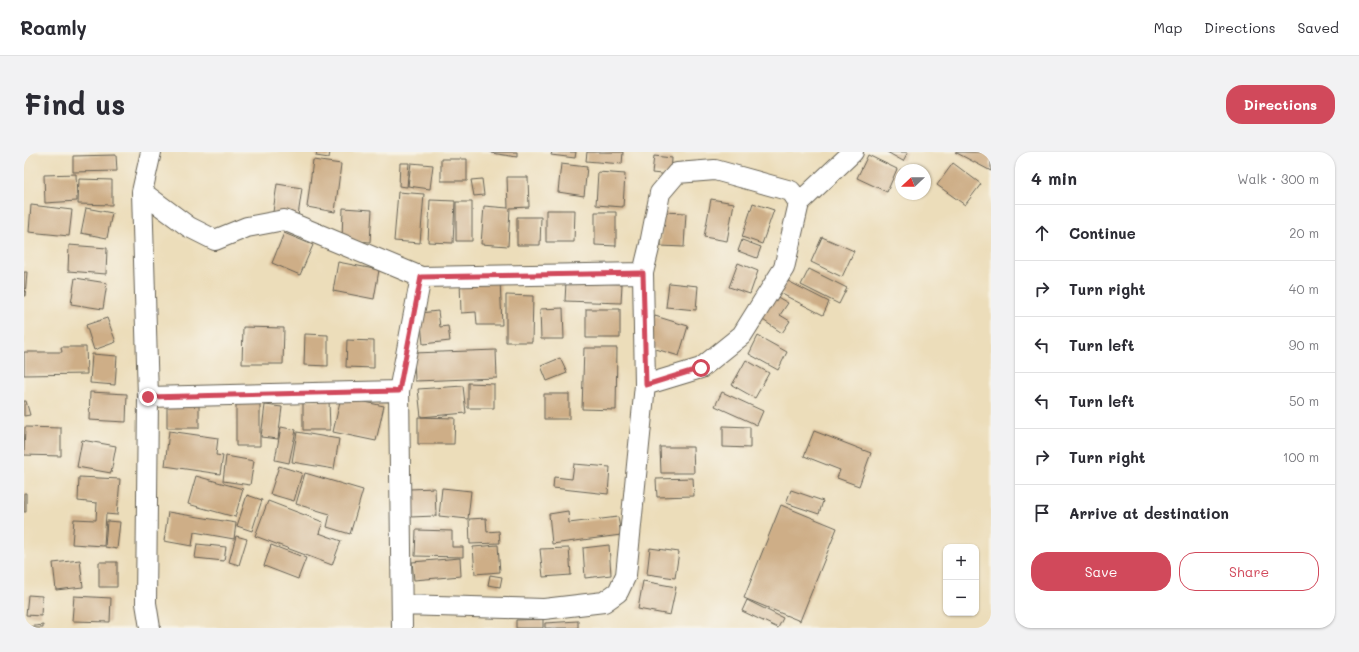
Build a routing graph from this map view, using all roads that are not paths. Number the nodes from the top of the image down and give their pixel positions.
1 (151, 152) edge
2 (853, 152) edge
3 (142, 192) junction
4 (799, 203) junction
5 (643, 273) junction
6 (421, 277) junction
7 (646, 385) junction
8 (399, 391) junction
9 (148, 397) junction
10 (402, 606) junction
11 (150, 628) edge
12 (402, 628) edge

1 - 3 street
2 - 4 street
3 - 6 street
3 - 9 street
4 - 5 street
4 - 7 street
5 - 6 street
5 - 7 street
6 - 8 street
7 - 10 street
8 - 9 street
8 - 10 street
9 - 11 street
10 - 12 street

